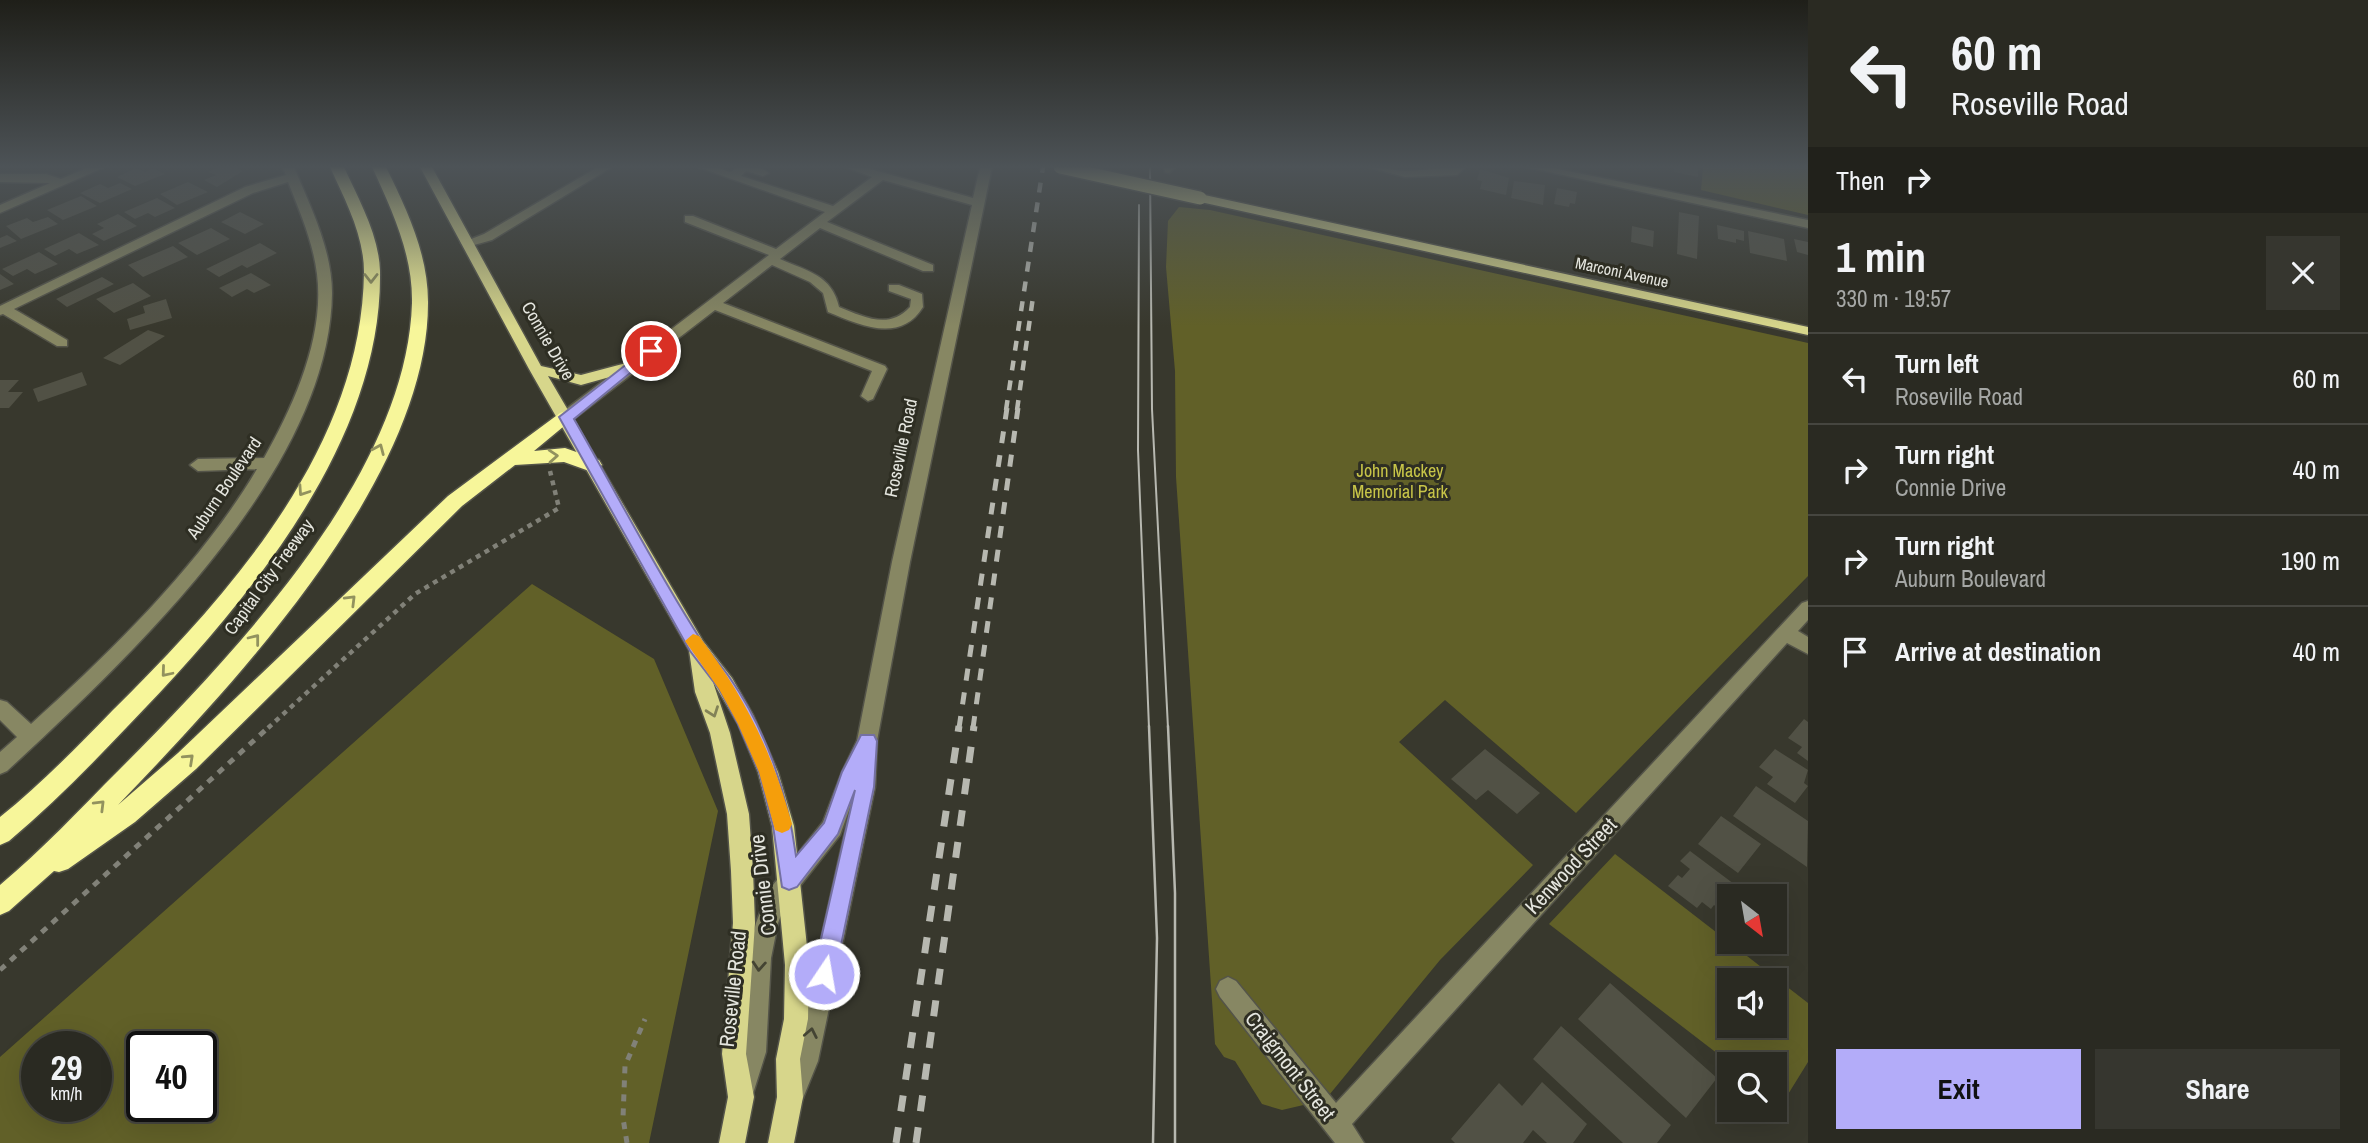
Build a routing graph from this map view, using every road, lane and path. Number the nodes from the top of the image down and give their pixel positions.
1 (187, 220) edge
2 (307, 220) edge
3 (360, 220) edge
4 (404, 220) edge
5 (455, 220) edge
6 (516, 220) edge
7 (693, 220) edge
8 (822, 220) edge
9 (974, 220) edge
10 (1302, 220) edge
11 (1790, 220) edge
12 (818, 223) junction
13 (1808, 224) edge
14 (467, 243) junction
15 (774, 257) junction
16 (928, 268) dead end
17 (894, 288) dead end
18 (712, 304) junction
19 (2, 310) edge
20 (1808, 331) edge
21 (62, 343) dead end
22 (630, 367) junction
23 (536, 369) junction
24 (868, 396) dead end
25 (566, 417) junction
26 (546, 457) junction
27 (513, 459) junction
28 (268, 463) junction
29 (592, 465) junction
30 (198, 466) dead end
31 (1808, 608) edge
32 (1786, 633) junction
33 (696, 646) junction
34 (1808, 646) edge
35 (0, 708) edge
36 (31, 737) junction
37 (867, 741) junction
38 (0, 765) edge
39 (0, 833) edge
40 (789, 880) junction
41 (8, 895) edge
42 (0, 970) edge
43 (1228, 989) dead end
44 (645, 1019) dead end
45 (741, 1097) junction
46 (790, 1097) junction
47 (1335, 1123) junction
48 (626, 1143) edge
49 (732, 1143) edge
50 (780, 1143) edge
51 (1351, 1143) edge

1 - 19 street
2 - 28 street, Auburn Boulevard
3 -> 39 highway, Capital City Freeway
41 -> 4 highway, Capital City Freeway
5 - 14 main road, Connie Drive
6 - 14 street
7 - 15 street
8 - 12 street
9 - 37 street, Roseville Road
10 - 20 main road, Marconi Avenue, bridge
11 - 13 street
12 - 15 street
12 - 16 street
14 - 23 main road, Connie Drive
15 - 17 street
15 - 18 street
18 - 22 street
18 - 24 street
19 - 21 street
22 - 23 main road
22 - 25 street
23 - 25 main road, Connie Drive
25 - 27 highway
25 - 29 main road, Connie Drive
26 - 27 highway
26 -> 29 highway
26 - 42 path
41 -> 27 highway
28 - 30 street
28 - 36 street, Auburn Boulevard
29 - 33 main road, Connie Drive
31 - 32 street, Kenwood Street
32 - 34 street
32 - 47 street, Kenwood Street
33 - 40 main road, Connie Drive
33 -> 45 main road, Connie Drive
35 - 36 street
36 - 38 street, Auburn Boulevard
37 - 40 street, Roseville Road
46 -> 37 street, Roseville Road
40 -> 45 street, Roseville Road
40 - 46 main road, Connie Drive
43 - 47 street, Craigmont Street
44 - 48 path
45 - 49 main road, Roseville Road
46 - 50 main road, Roseville Road
47 - 51 street, Craigmont Street

